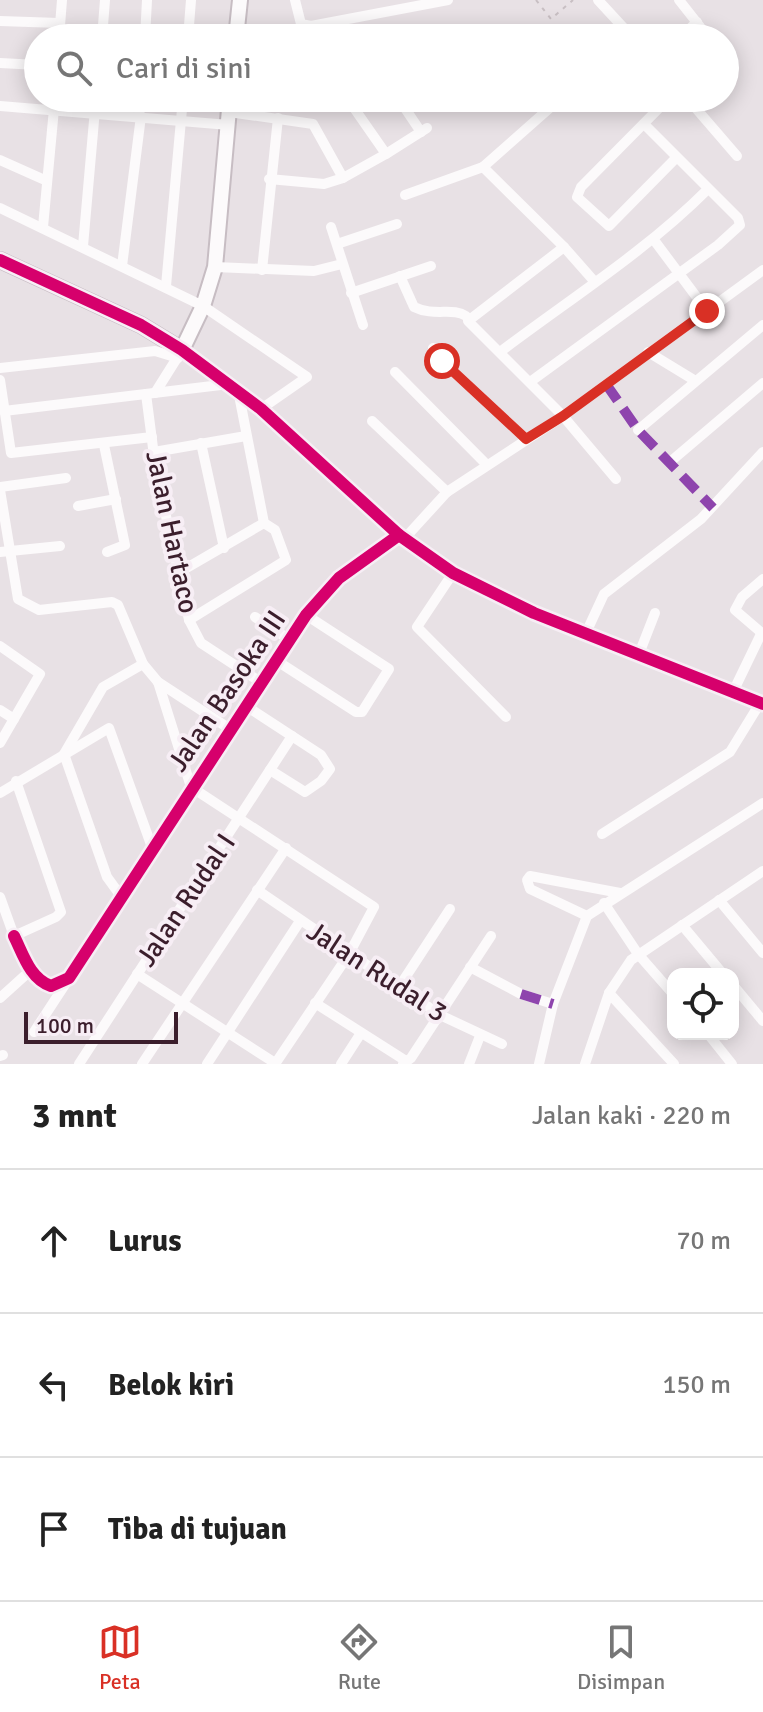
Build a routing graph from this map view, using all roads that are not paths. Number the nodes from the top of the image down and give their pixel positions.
1 (62, 0) edge
2 (105, 0) edge
3 (147, 0) edge
4 (191, 0) edge
5 (240, 0) edge
6 (295, 0) edge
7 (448, 0) edge
8 (598, 0) edge
9 (679, 0) edge
10 (0, 21) edge
11 (697, 22) edge
12 (59, 23) joint
13 (103, 24) edge
14 (146, 24) edge
15 (189, 24) edge
16 (237, 24) edge
17 (301, 24) edge
18 (322, 24) edge
19 (617, 24) edge
20 (0, 63) edge
21 (24, 64) edge
22 (0, 106) edge
23 (24, 108) edge
24 (54, 112) edge
25 (81, 112) edge
26 (140, 112) edge
27 (182, 112) edge
28 (229, 112) edge
29 (357, 112) edge
30 (409, 112) edge
31 (545, 112) edge
32 (656, 112) edge
33 (699, 112) edge
34 (95, 113) junction
35 (140, 116) junction
36 (278, 118) junction
37 (181, 120) junction
38 (644, 124) junction
39 (386, 154) junction
40 (737, 156) dead end
41 (676, 158) junction
42 (0, 160) edge
43 (483, 167) junction
44 (343, 178) junction
45 (269, 179) junction
46 (47, 181) junction
47 (707, 190) junction
48 (405, 195) dead end
49 (0, 208) edge
50 (397, 224) dead end
51 (43, 227) junction
52 (331, 227) dead end
53 (654, 240) junction
54 (337, 244) junction
55 (83, 246) junction
56 (564, 247) junction
57 (0, 260) edge
58 (342, 264) junction
59 (122, 266) junction
60 (431, 266) dead end
61 (215, 267) junction
62 (262, 270) junction
63 (763, 270) edge
64 (678, 272) junction
65 (400, 276) junction
66 (594, 281) junction
67 (166, 286) junction
68 (351, 293) junction
69 (203, 306) junction
70 (707, 311) junction
71 (466, 316) dead end
72 (363, 325) dead end
73 (763, 325) edge
74 (433, 348) dead end
75 (500, 352) junction
76 (648, 352) junction
77 (180, 354) junction
78 (0, 368) edge
79 (395, 372) dead end
80 (0, 380) edge
81 (694, 380) junction
82 (530, 382) junction
83 (763, 383) edge
84 (234, 387) junction
85 (150, 393) junction
86 (261, 409) junction
87 (4, 411) junction
88 (563, 416) junction
89 (372, 421) dead end
90 (638, 430) dead end
91 (246, 436) junction
92 (152, 437) junction
93 (526, 439) junction
94 (201, 443) junction
95 (104, 445) junction
96 (154, 452) junction
97 (763, 452) edge
98 (670, 462) dead end
99 (487, 465) junction
100 (66, 478) dead end
101 (616, 479) dead end
102 (0, 489) edge
103 (447, 492) junction
104 (116, 499) junction
105 (78, 506) dead end
106 (264, 523) junction
107 (402, 536) junction
108 (60, 546) dead end
109 (224, 548) junction
110 (5, 551) edge
111 (107, 552) dead end
112 (178, 573) junction
113 (453, 573) junction
114 (763, 579) edge
115 (655, 613) dead end
116 (306, 615) junction
117 (255, 617) dead end
118 (189, 620) junction
119 (762, 634) edge
120 (585, 635) junction
121 (290, 640) junction
122 (0, 646) edge
123 (639, 654) junction
124 (142, 661) junction
125 (277, 661) junction
126 (158, 682) junction
127 (262, 683) junction
128 (732, 694) junction
129 (762, 704) edge
130 (246, 706) junction
131 (0, 710) edge
132 (506, 717) dead end
133 (14, 719) junction
134 (230, 729) junction
135 (292, 736) junction
136 (0, 743) edge
137 (64, 754) junction
138 (270, 770) junction
139 (16, 781) junction
140 (191, 787) junction
141 (2, 788) edge
142 (761, 808) edge
143 (240, 819) junction
144 (602, 834) dead end
145 (286, 848) junction
146 (153, 850) junction
147 (758, 874) edge
148 (763, 888) edge
149 (257, 890) junction
150 (620, 893) junction
151 (0, 897) edge
152 (123, 899) junction
153 (719, 900) junction
154 (604, 903) junction
155 (450, 909) dead end
156 (587, 916) junction
157 (300, 921) junction
158 (682, 925) junction
159 (14, 936) junction
160 (491, 936) dead end
161 (763, 953) edge
162 (349, 954) junction
163 (638, 954) junction
164 (470, 967) junction
165 (718, 968) edge
166 (31, 970) junction
167 (137, 974) junction
168 (69, 978) junction
169 (399, 987) junction
170 (667, 987) edge
171 (739, 992) edge
172 (609, 993) junction
173 (0, 998) edge
174 (183, 1002) junction
175 (315, 1003) junction
176 (553, 1004) junction
177 (440, 1015) junction
178 (763, 1021) edge
179 (34, 1032) dead end
180 (228, 1032) junction
181 (361, 1033) junction
182 (480, 1036) junction
183 (713, 1040) edge
184 (502, 1044) dead end
185 (404, 1062) edge
186 (79, 1064) edge
187 (142, 1064) edge
188 (207, 1064) edge
189 (275, 1064) edge
190 (341, 1064) edge
191 (469, 1064) edge
192 (539, 1064) edge
193 (585, 1064) edge
194 (674, 1064) edge
195 (732, 1064) edge

1 - 12 street
2 - 13 street
3 - 14 street
4 - 15 street
5 - 16 street
6 - 17 street
7 - 18 street
8 - 19 street
9 - 11 street
10 - 12 street
20 - 21 street
22 - 23 street
24 - 46 street
25 - 34 street
26 - 35 street
27 - 37 street
28 - 36 street
28 - 37 street
28 - 61 street
29 - 39 street
30 - 39 street
31 - 43 street
32 - 38 street
33 - 40 street
34 - 35 street
34 - 55 street
35 - 37 street
35 - 59 street
36 - 44 street
36 - 45 street
37 - 67 street
38 - 41 street
38 - 41 street
39 - 44 street
41 - 47 street
42 - 46 street
43 - 48 street
43 - 56 street
44 - 45 street
45 - 62 street
46 - 51 street
47 - 53 street
47 - 64 street
49 - 51 street
50 - 54 street
51 - 55 street
52 - 54 street
53 - 64 street
53 - 66 street
54 - 58 street
55 - 59 street
56 - 66 street
56 - 75 street
57 - 77 street
58 - 62 street
58 - 68 street
59 - 67 street
60 - 65 street
61 - 62 street
61 - 69 street
63 - 70 street, Jalan Basoka III
64 - 70 street
64 - 82 street
65 - 68 street
65 - 71 street
66 - 75 street
67 - 69 street
68 - 72 street
69 - 77 street
69 - 86 street
70 - 76 street, Jalan Basoka III
73 - 81 street
74 - 93 street
75 - 82 street
76 - 81 street
76 - 88 street, Jalan Basoka III
77 - 78 street
77 - 84 street
77 - 85 street
79 - 99 street
80 - 87 street
81 - 90 street
82 - 88 street
83 - 98 street
84 - 85 street
84 - 86 street
84 - 91 street
85 - 87 street
85 - 92 street, Jalan Hartaco
86 - 107 street
87 - 95 street
88 - 93 street, Jalan Basoka III
88 - 101 street
89 - 103 street
91 - 94 street
91 - 106 street
92 - 95 street
92 - 96 street, Jalan Hartaco
93 - 99 street, Jalan Basoka III
94 - 96 street
94 - 109 street
95 - 104 street
96 - 112 street, Jalan Hartaco
97 - 120 street
99 - 103 street, Jalan Basoka III
100 - 102 street
102 - 110 street
103 - 107 street, Jalan Basoka III
104 - 105 street
104 - 111 street
106 - 109 street
106 - 118 street
107 - 113 street
107 - 116 street, Jalan Basoka III
108 - 110 street
109 - 112 street
110 - 124 street
112 - 118 street, Jalan Hartaco
113 - 120 street
113 - 132 street
114 - 119 street
115 - 123 street
116 - 121 street, Jalan Basoka III
116 - 125 street
117 - 121 street
118 - 127 street, Jalan Hartaco
119 - 128 street
120 - 123 street
121 - 125 street, Jalan Basoka III
122 - 133 street
123 - 128 street
124 - 126 street
124 - 137 street
125 - 127 street, Jalan Basoka III
126 - 134 street
126 - 140 street
127 - 130 street, Jalan Basoka III
128 - 129 street
129 - 144 street
130 - 134 street, Jalan Basoka III
130 - 135 street
131 - 133 street
133 - 136 street
134 - 140 street, Jalan Basoka III
135 - 138 street, Jalan Rudal I
135 - 138 street
137 - 139 street
137 - 146 street
137 - 152 street
138 - 143 street, Jalan Rudal I
139 - 141 street
139 - 159 street
140 - 143 street
140 - 146 street, Jalan Basoka III
142 - 150 street
143 - 145 street
143 - 167 street, Jalan Rudal I
145 - 149 street
145 - 162 street
146 - 152 street, Jalan Basoka III
147 - 148 street
147 - 153 street
149 - 157 street, Jalan Rudal 3
149 - 174 street
150 - 154 street
150 - 156 street
151 - 159 street
152 - 168 street, Jalan Basoka III
153 - 158 street
153 - 161 street
154 - 156 street
154 - 163 street
155 - 169 street
156 - 176 street
157 - 162 street, Jalan Rudal 3
157 - 180 street
158 - 163 street
158 - 165 street
159 - 166 street
160 - 164 street
162 - 169 street, Jalan Rudal 3
162 - 175 street
163 - 170 street
163 - 172 street
164 - 176 street
164 - 177 street
166 - 168 street
166 - 173 street
167 - 174 street
167 - 186 street, Jalan Rudal I
168 - 179 street, Jalan Basoka III
169 - 177 street, Jalan Rudal 3
171 - 178 street
172 - 193 street
172 - 194 street
174 - 180 street
174 - 187 street
175 - 181 street
175 - 189 street
176 - 192 street
177 - 182 street, Jalan Rudal 3
177 - 185 street
180 - 188 street
180 - 189 street
181 - 185 street
181 - 190 street
182 - 184 street, Jalan Rudal 3
182 - 191 street
183 - 195 street

